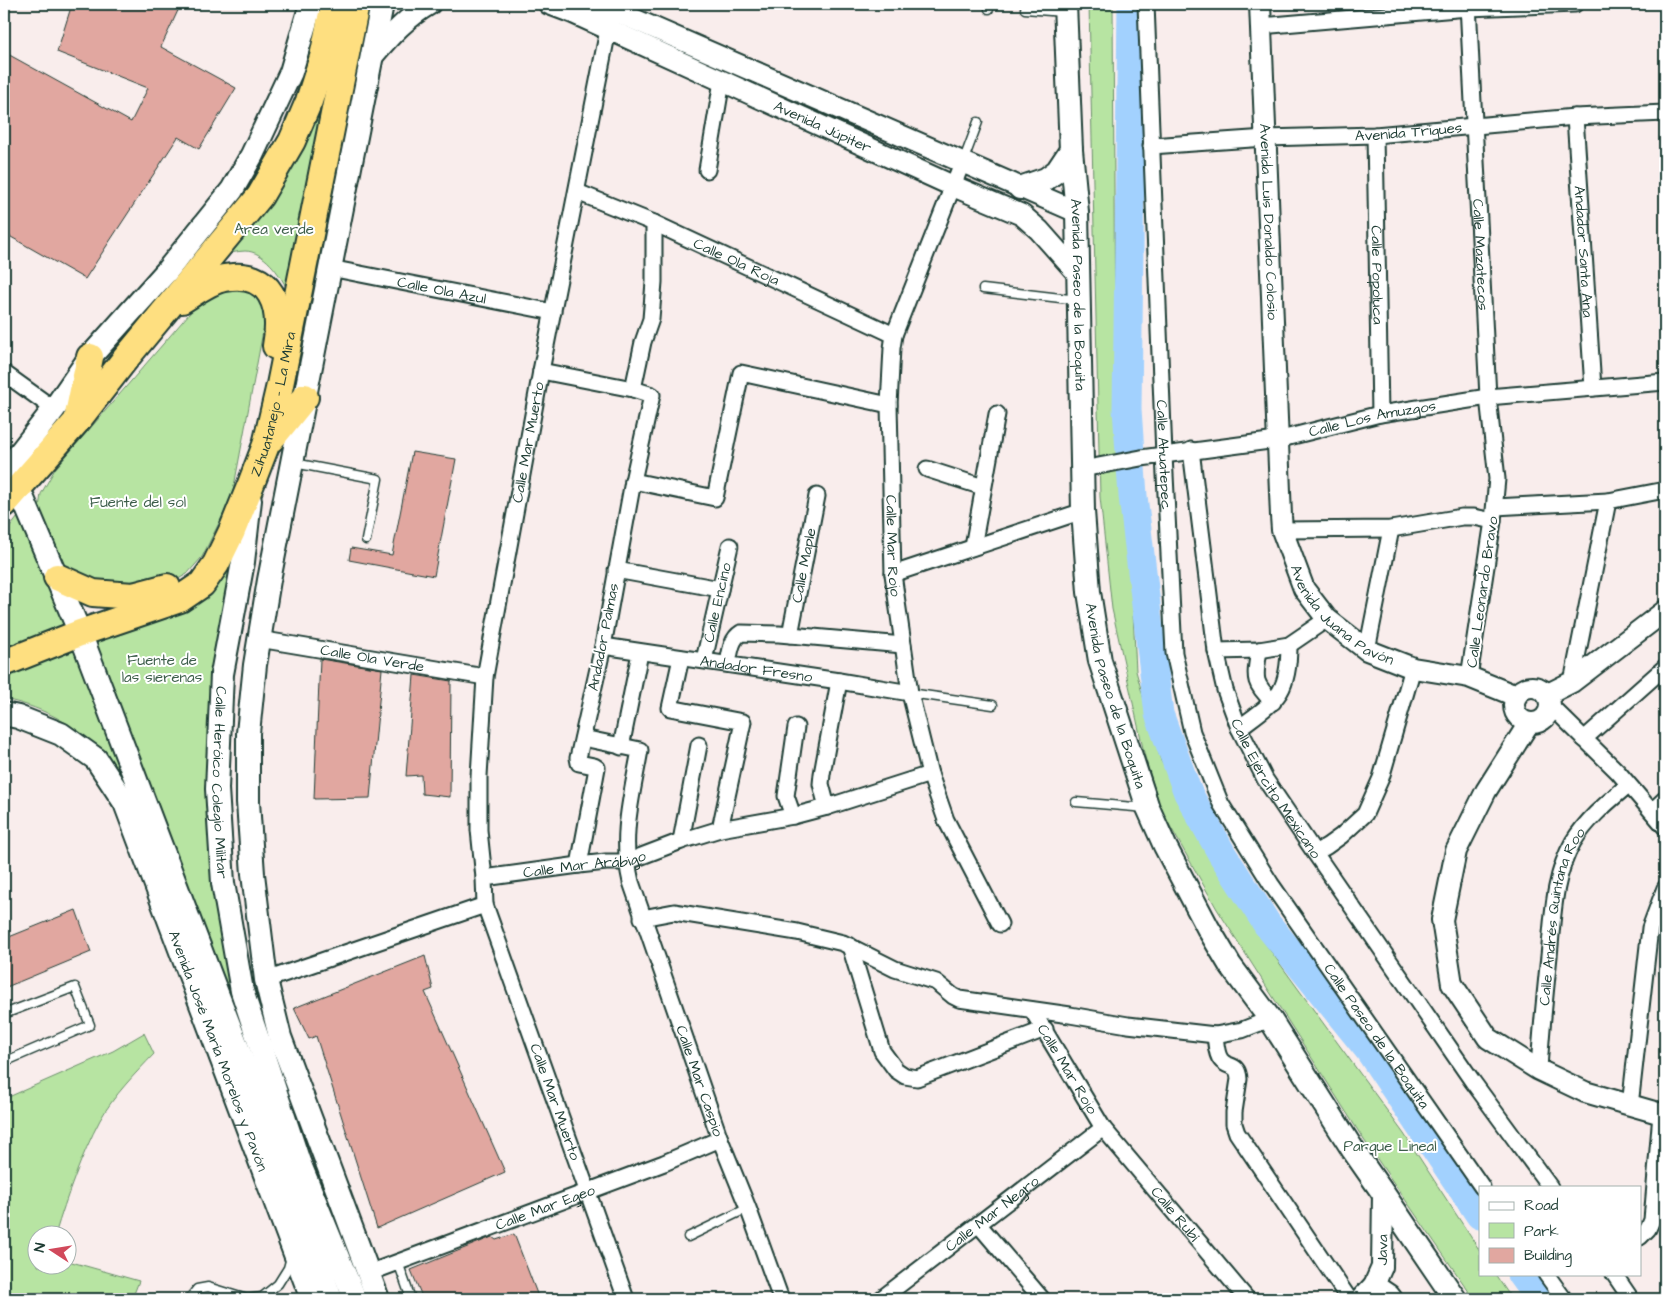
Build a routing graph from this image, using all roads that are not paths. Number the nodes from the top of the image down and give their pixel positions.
1 (314, 4) edge
2 (356, 4) edge
3 (382, 4) edge
4 (430, 4) edge
5 (549, 4) edge
6 (1146, 4) edge
7 (1260, 4) edge
8 (1575, 4) edge
9 (1468, 6) edge
10 (606, 7) edge
11 (1025, 7) edge
12 (1065, 8) edge
13 (1261, 26) junction
14 (608, 30) junction
15 (372, 56) junction
16 (722, 81) junction
17 (1665, 113) edge
18 (1575, 117) junction
19 (978, 122) dead end
20 (1475, 126) junction
21 (1375, 135) junction
22 (1266, 138) junction
23 (1151, 146) junction
24 (1071, 150) junction
25 (962, 163) junction
26 (707, 170) dead end
27 (953, 186) junction
28 (1020, 188) junction
29 (577, 192) junction
30 (1077, 212) junction
31 (654, 223) junction
32 (330, 268) junction
33 (1078, 274) junction
34 (983, 288) dead end
35 (1080, 300) junction
36 (168, 309) junction
37 (553, 312) junction
38 (894, 335) junction
39 (90, 357) junction
40 (542, 371) junction
41 (4, 373) edge
42 (1665, 382) edge
43 (1593, 388) junction
44 (633, 390) junction
45 (304, 397) junction
46 (1488, 397) junction
47 (888, 405) junction
48 (54, 409) junction
49 (997, 414) dead end
50 (1380, 414) junction
51 (77, 421) junction
52 (1277, 440) junction
53 (266, 445) junction
54 (1191, 450) junction
55 (1164, 455) junction
56 (292, 463) junction
57 (927, 469) dead end
58 (1082, 469) junction
59 (633, 481) junction
60 (251, 484) junction
61 (983, 487) junction
62 (8, 488) edge
63 (1665, 490) edge
64 (817, 496) dead end
65 (1608, 501) junction
66 (1084, 511) junction
67 (1494, 514) junction
68 (1391, 529) junction
69 (1282, 530) junction
70 (366, 540) dead end
71 (730, 546) dead end
72 (973, 547) junction
73 (216, 564) junction
74 (616, 570) junction
75 (893, 574) junction
76 (57, 578) junction
77 (720, 589) junction
78 (1665, 611) edge
79 (1327, 619) junction
80 (80, 633) junction
81 (790, 635) junction
82 (259, 639) junction
83 (903, 645) junction
84 (1289, 645) junction
85 (602, 646) junction
86 (1216, 650) junction
87 (1259, 650) junction
88 (1366, 650) junction
89 (640, 653) junction
90 (681, 658) junction
91 (704, 660) junction
92 (4, 663) edge
93 (728, 664) junction
94 (1665, 667) edge
95 (1413, 668) junction
96 (485, 676) junction
97 (1469, 677) junction
98 (839, 681) junction
99 (1572, 682) junction
100 (910, 693) junction
101 (1516, 696) junction
102 (1549, 700) junction
103 (1273, 702) junction
104 (993, 705) dead end
105 (4, 714) edge
106 (1529, 723) junction
107 (796, 727) dead end
108 (1239, 728) junction
109 (583, 738) junction
110 (1584, 739) junction
111 (699, 746) dead end
112 (621, 747) junction
113 (930, 774) junction
114 (1628, 784) junction
115 (1665, 799) edge
116 (1076, 802) dead end
117 (828, 808) junction
118 (1148, 808) junction
119 (1652, 811) junction
120 (793, 816) junction
121 (1665, 828) edge
122 (720, 830) junction
123 (681, 841) junction
124 (1315, 853) junction
125 (626, 862) junction
126 (579, 865) junction
127 (484, 878) junction
128 (1271, 884) joint
129 (1665, 888) edge
130 (485, 905) junction
131 (641, 913) junction
132 (1000, 924) dead end
133 (850, 946) junction
134 (266, 980) junction
135 (1032, 1010) junction
136 (214, 1012) junction
137 (4, 1014) edge
138 (1270, 1019) junction
139 (1045, 1029) junction
140 (1215, 1035) junction
141 (4, 1062) edge
142 (1539, 1070) junction
143 (1630, 1106) junction
144 (1663, 1115) edge
145 (1103, 1128) junction
146 (720, 1139) junction
147 (323, 1150) junction
148 (300, 1162) junction
149 (1481, 1186) edge
150 (1549, 1186) edge
151 (588, 1191) junction
152 (1383, 1193) junction
153 (748, 1208) junction
154 (979, 1225) junction
155 (1642, 1235) edge
156 (688, 1237) dead end
157 (293, 1250) junction
158 (398, 1262) junction
159 (369, 1273) junction
160 (1547, 1276) edge
161 (1615, 1276) edge
162 (1374, 1285) junction
163 (189, 1299) edge
164 (247, 1299) edge
165 (312, 1299) edge
166 (331, 1299) edge
167 (355, 1299) edge
168 (378, 1299) edge
169 (412, 1299) edge
170 (626, 1299) edge
171 (781, 1299) edge
172 (881, 1299) edge
173 (1042, 1299) edge
174 (1247, 1299) edge
175 (1349, 1299) edge
176 (1360, 1299) edge
177 (1392, 1299) edge
178 (1455, 1299) edge
179 (1564, 1299) edge
180 (1631, 1299) edge

1 - 36 highway
1 - 39 main road
2 - 53 highway, Zihuatanejo - La Mira
3 - 15 main road
4 - 15 street
5 - 14 street, Avenida Júpiter
6 - 23 street, Calle Ahuatepec
7 - 13 street, Avenida Luis Donaldo Colosio
8 - 9 street
9 - 13 street
9 - 20 street, Calle Mazatecos
10 - 14 street, Calle Mar Muerto
10 - 25 street, Avenida Júpiter
11 - 12 lane
12 - 24 main road, Avenida Paseo de la Boquita
13 - 22 street, Avenida Luis Donaldo Colosio
14 - 16 street, Avenida Júpiter
14 - 29 street, Calle Mar Muerto
15 - 32 main road
16 - 26 street
16 - 27 street, Avenida Júpiter
17 - 18 street, Avenida Triques
18 - 20 street, Avenida Triques
18 - 43 street, Andador Santa Ana
19 - 25 lane
20 - 21 street, Avenida Triques
20 - 46 street, Calle Mazatecos
21 - 22 street, Avenida Triques
21 - 50 street, Calle Popoluca
22 - 23 street, Avenida Triques
22 - 52 street, Avenida Luis Donaldo Colosio
23 - 55 street, Calle Ahuatepec
24 - 28 main road
24 - 30 main road, Avenida Paseo de la Boquita
25 - 27 street, Calle Mar Rojo
25 - 28 street, Avenida Júpiter
27 - 33 street, Avenida Júpiter
27 - 38 street, Calle Mar Rojo
28 - 30 street, Avenida Júpiter
29 - 31 street, Calle Ola Roja
29 - 37 street, Calle Mar Muerto
30 - 33 main road, Avenida Paseo de la Boquita
31 - 38 street, Calle Ola Roja
31 - 44 street
32 - 37 street, Calle Ola Azul
32 - 45 main road
33 - 35 main road, Avenida Paseo de la Boquita
34 - 35 lane
35 - 58 main road, Avenida Paseo de la Boquita
36 - 51 highway
36 - 60 highway
37 - 40 street, Calle Mar Muerto
38 - 47 street, Calle Mar Rojo
39 - 48 main road
39 - 51 highway
40 - 44 street
40 - 96 street, Calle Mar Muerto
41 - 48 street
42 - 43 street, Calle Los Amuzgos
43 - 46 street, Calle Los Amuzgos
44 - 59 street, Andador Palmas
45 - 53 highway
45 - 56 main road
46 - 50 street, Calle Los Amuzgos
46 - 67 street, Calle Mazatecos
47 - 59 street
47 - 75 street, Calle Mar Rojo
48 - 62 main road
49 - 61 street
50 - 52 street, Calle Los Amuzgos
51 - 62 highway
52 - 54 street, Calle Los Amuzgos
52 - 69 street, Avenida Juana Pavón
53 - 60 highway, Zihuatanejo - La Mira
54 - 55 street, Calle Los Amuzgos
54 - 86 street, Calle Ejército Mexicano
55 - 58 street, Calle Los Amuzgos
55 - 128 street, Calle Ahuatepec
56 - 70 lane
56 - 82 main road
57 - 61 street
58 - 66 main road, Avenida Paseo de la Boquita
59 - 74 street, Andador Palmas
60 - 73 highway, Zihuatanejo - La Mira
60 - 148 main road, Calle Heróico Colegio Militar
61 - 72 street
62 - 76 main road, Avenida José María Morelos y Pavón
63 - 65 street
64 - 81 street, Calle Maple
65 - 67 street
65 - 99 street
66 - 72 street
66 - 118 main road, Avenida Paseo de la Boquita
67 - 68 street
67 - 97 street, Calle Leonardo Bravo
68 - 69 street
68 - 88 street
69 - 79 street, Avenida Juana Pavón
71 - 77 street, Calle Encino
72 - 75 street
73 - 76 highway
73 - 80 highway, Zihuatanejo - La Mira
74 - 77 street
74 - 85 street, Andador Palmas
75 - 83 street, Calle Mar Rojo
76 - 80 main road, Avenida José María Morelos y Pavón
77 - 91 street, Calle Encino
78 - 99 street
79 - 84 street
79 - 88 street, Avenida Juana Pavón
80 - 92 highway, Zihuatanejo - La Mira
80 - 136 main road, Avenida José María Morelos y Pavón
81 - 83 street
81 - 93 street
82 - 96 street, Calle Ola Verde
82 - 134 main road
83 - 100 street, Calle Mar Rojo
84 - 87 street
84 - 103 street
85 - 89 street, Andador Fresno
85 - 109 street, Andador Palmas
86 - 87 street
86 - 108 street, Calle Ejército Mexicano
87 - 103 street
88 - 95 street, Avenida Juana Pavón
89 - 90 street, Andador Fresno
89 - 112 street
90 - 91 street, Andador Fresno
90 - 122 street
91 - 93 street, Andador Fresno
93 - 98 street, Andador Fresno
94 - 110 street
95 - 97 street, Avenida Juana Pavón
95 - 124 street
96 - 127 street, Calle Mar Muerto
97 - 101 street, Avenida Juana Pavón
98 - 100 street, Andador Fresno
98 - 117 street
99 - 102 street
100 - 104 lane
100 - 113 street, Calle Mar Rojo
101 - 102 street
101 - 106 street
102 - 106 street
102 - 110 street
103 - 108 street
105 - 136 main road, Avenida José María Morelos y Pavón
106 - 142 street
107 - 120 street
108 - 124 street, Calle Ejército Mexicano
109 - 112 street
109 - 126 street, Andador Palmas
110 - 114 street
111 - 123 street
112 - 125 street
113 - 117 street, Calle Mar Arábigo
113 - 132 street, Calle Mar Rojo
114 - 119 street
114 - 142 street, Calle Andrés Quintana Roo
115 - 119 street
116 - 118 lane
117 - 120 street, Calle Mar Arábigo
118 - 138 main road, Avenida Paseo de la Boquita
119 - 121 street
120 - 122 street, Calle Mar Arábigo
122 - 123 street, Calle Mar Arábigo
123 - 125 street, Calle Mar Arábigo
124 - 150 street, Calle Ejército Mexicano
125 - 126 street, Calle Mar Arábigo
125 - 131 street, Calle Mar Caspio
126 - 127 street, Calle Mar Arábigo
127 - 130 street
128 - 149 street, Calle Paseo de la Boquita
129 - 143 street
130 - 134 street
130 - 151 street, Calle Mar Muerto
131 - 133 street
131 - 146 street, Calle Mar Caspio
133 - 135 street
133 - 139 street
134 - 147 main road
135 - 139 street, Calle Mar Rojo
135 - 140 street
136 - 157 main road, Avenida José María Morelos y Pavón
136 - 166 main road, Avenida José María Morelos y Pavón
137 - 141 lane
138 - 140 street
138 - 152 main road, Avenida Paseo de la Boquita
139 - 145 street, Calle Mar Rojo
140 - 175 street
142 - 143 street
143 - 144 street
144 - 155 street
145 - 154 street, Calle Mar Negro
145 - 174 street, Calle Rubí
146 - 151 street, Calle Mar Egeo
146 - 153 street, Calle Mar Caspio
147 - 148 main road
147 - 159 main road
148 - 167 main road
151 - 158 street, Calle Mar Egeo
151 - 170 street, Calle Mar Muerto
152 - 162 street, Java
152 - 178 main road, Avenida Paseo de la Boquita
153 - 156 lane
153 - 171 street, Calle Mar Caspio
154 - 172 street, Calle Mar Negro
154 - 173 street
157 - 164 lane
157 - 165 main road, Avenida José María Morelos y Pavón
158 - 159 street, Calle Mar Egeo
158 - 169 lane
159 - 168 main road
160 - 179 street
161 - 180 street
162 - 176 street, Java
162 - 177 street
163 - 164 lane

